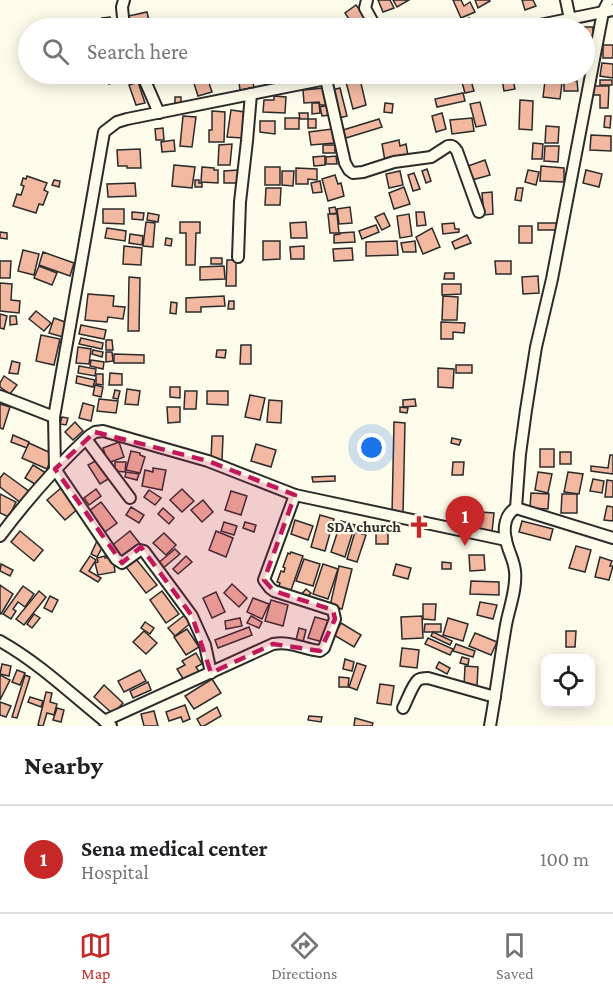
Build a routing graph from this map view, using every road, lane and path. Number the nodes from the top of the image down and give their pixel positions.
1 (124, 0) edge
2 (367, 0) edge
3 (566, 0) edge
4 (609, 0) edge
5 (608, 11) edge
6 (123, 18) edge
7 (370, 18) edge
8 (570, 18) edge
9 (575, 18) edge
10 (595, 73) edge
11 (146, 84) edge
12 (301, 84) edge
13 (327, 84) edge
14 (593, 84) edge
15 (251, 94) junction
16 (159, 113) junction
17 (479, 212) dead end
18 (238, 257) dead end
19 (0, 396) edge
20 (54, 417) junction
21 (86, 439) junction
22 (55, 469) junction
23 (294, 495) junction
24 (130, 498) dead end
25 (516, 508) junction
26 (0, 536) edge
27 (613, 538) edge
28 (506, 540) junction
29 (0, 641) edge
30 (211, 673) junction
31 (495, 698) junction
32 (403, 708) dead end
33 (107, 723) edge
34 (490, 726) edge

1 - 6 street
2 - 7 street
3 - 8 street
4 - 5 street
5 - 9 street
5 - 10 street
11 - 16 street
12 - 15 street
13 - 17 street
14 - 25 street
15 - 16 street
15 - 18 street
16 - 20 street
19 - 20 street
20 - 22 street
21 - 22 street
21 - 23 street
21 - 24 street
22 - 26 street
22 - 30 street
23 - 28 street
23 - 30 street
25 - 27 street
25 - 28 street
28 - 31 street
29 - 33 street
30 - 33 street
31 - 32 street
31 - 34 street

